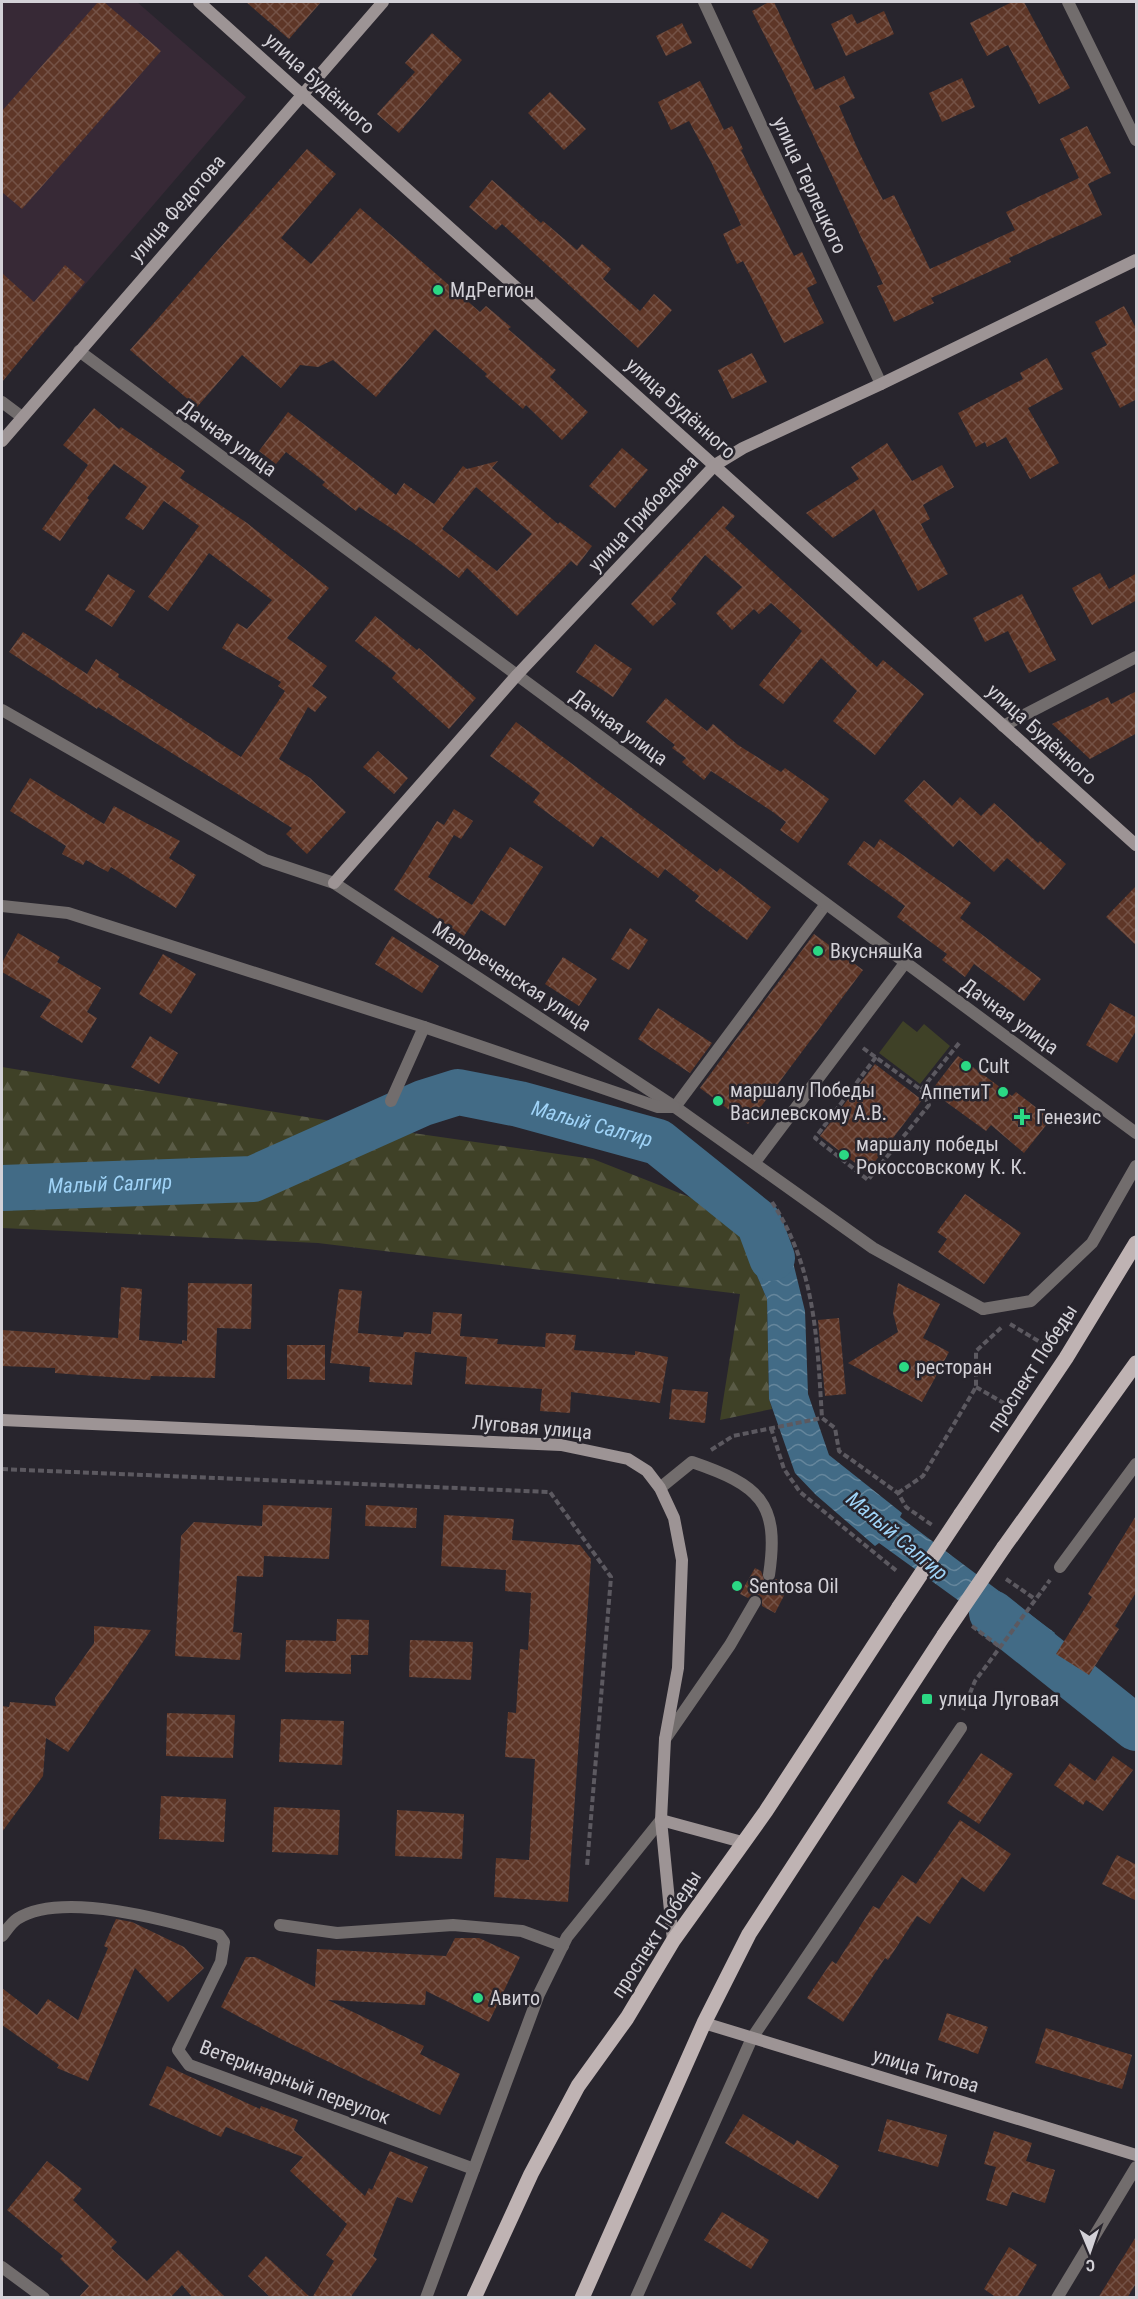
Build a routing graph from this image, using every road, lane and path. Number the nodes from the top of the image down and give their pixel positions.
1 (199, 2) edge
2 (383, 2) edge
3 (704, 2) edge
4 (1068, 2) edge
5 (303, 92) junction
6 (1137, 140) edge
7 (1137, 260) edge
8 (79, 351) junction
9 (881, 384) junction
10 (2, 402) edge
11 (22, 417) junction
12 (2, 441) edge
13 (715, 465) junction
14 (1137, 657) edge
15 (517, 675) junction
16 (2, 710) edge
17 (1003, 726) junction
18 (1137, 845) edge
19 (334, 883) junction
20 (826, 904) junction
21 (2, 906) edge
22 (905, 963) junction
23 (424, 1026) junction
24 (849, 1037) junction
25 (960, 1042) dead end
26 (876, 1057) junction
27 (921, 1090) junction
28 (392, 1101) dead end
29 (675, 1107) junction
30 (1137, 1133) edge
31 (755, 1162) junction
32 (1137, 1166) edge
33 (768, 1194) dead end
34 (1137, 1243) edge
35 (1031, 1301) junction
36 (1007, 1322) junction
37 (1066, 1358) junction
38 (1137, 1363) edge
39 (976, 1387) junction
40 (1027, 1416) junction
41 (822, 1418) junction
42 (2, 1420) edge
43 (771, 1428) junction
44 (692, 1461) junction
45 (1137, 1464) edge
46 (2, 1469) edge
47 (660, 1488) junction
48 (898, 1493) junction
49 (934, 1527) dead end
50 (1060, 1567) joint
51 (998, 1573) dead end
52 (900, 1574) dead end
53 (769, 1575) dead end
54 (1035, 1599) junction
55 (755, 1602) dead end
56 (964, 1620) dead end
57 (1000, 1647) junction
58 (961, 1722) joint
59 (665, 1739) junction
60 (661, 1820) junction
61 (742, 1842) junction
62 (587, 1866) dead end
63 (280, 1925) dead end
64 (2, 1936) edge
65 (673, 1941) junction
66 (563, 1946) junction
67 (704, 2023) junction
68 (752, 2037) junction
69 (1137, 2155) edge
70 (1137, 2167) edge
71 (474, 2169) junction
72 (2, 2266) edge
73 (44, 2298) edge
74 (426, 2298) edge
75 (474, 2298) edge
76 (582, 2298) edge
77 (636, 2298) edge
78 (1057, 2298) edge

1 - 5 street, улица Будённого
2 - 5 street, улица Федотова
3 - 9 street, улица Терлецкого
4 - 6 street
5 - 8 street, улица Федотова
5 - 13 street, улица Будённого
7 - 9 street, улица Грибоедова
8 - 11 street, улица Федотова
8 - 15 street, Дачная улица
9 - 13 street, улица Грибоедова
10 - 11 street
11 - 12 street, улица Федотова
13 - 15 street, улица Грибоедова
13 - 17 street, улица Будённого
14 - 17 street
15 - 19 street, улица Грибоедова
15 - 20 street, Дачная улица
16 - 19 street, Малореченская улица
17 - 18 street, улица Будённого
19 - 29 street, Малореченская улица
20 - 22 street, Дачная улица
20 - 29 street
21 - 23 street
22 - 24 street
22 - 30 street, Дачная улица
23 - 28 street
23 - 29 street
24 - 26 path
24 - 31 street
25 - 27 path
26 - 27 path
26 - 27 path
29 - 31 street, Малореченская улица
31 - 35 street, Малореченская улица
32 - 35 street
33 - 41 path
34 - 37 main road, проспект Победы
35 - 36 path
36 - 37 path
36 - 39 path
37 - 40 main road, проспект Победы
38 - 67 main road, bridge
39 - 40 path
39 - 48 path
40 - 61 main road, проспект Победы, bridge
41 - 43 path
41 - 48 path
42 - 47 street, Луговая улица
43 - 44 path
43 - 52 path
44 - 47 street
44 - 53 street
45 - 50 street
46 - 62 path
47 - 59 street, Луговая улица
48 - 49 path
50 - 54 path
51 - 54 path
54 - 57 path
55 - 59 street
56 - 57 path
57 - 58 path
58 - 68 street
59 - 60 street, Луговая улица
60 - 61 street
60 - 65 street, Луговая улица
60 - 66 street
61 - 65 main road, проспект Победы
63 - 66 street
64 - 71 street, Ветеринарный переулок
65 - 75 main road, проспект Победы
66 - 71 street
67 - 68 street, улица Титова
67 - 76 main road
68 - 69 street, улица Титова
68 - 77 street
70 - 78 street
71 - 74 street
72 - 73 street

